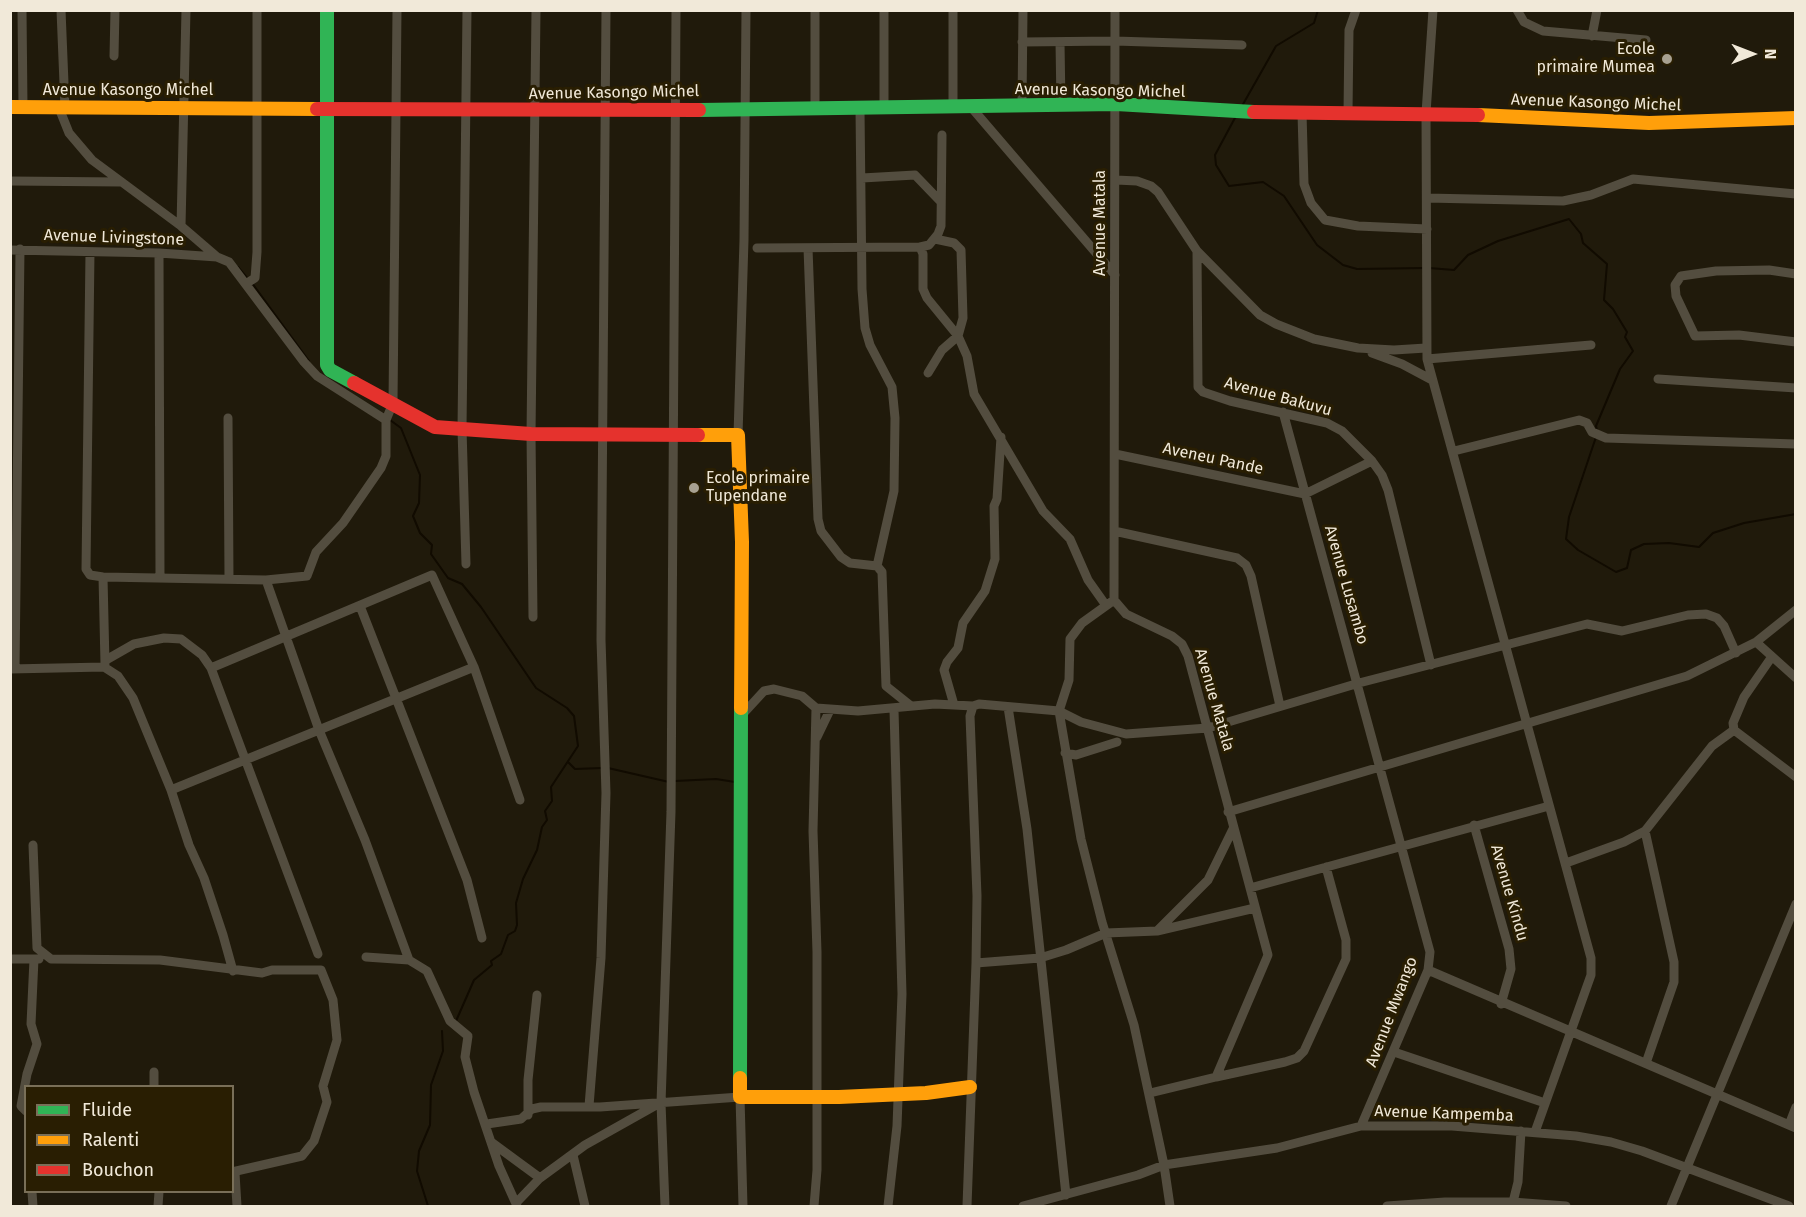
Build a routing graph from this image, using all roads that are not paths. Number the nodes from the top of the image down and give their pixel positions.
1 (22, 10) edge
2 (61, 10) edge
3 (115, 10) edge
4 (186, 10) edge
5 (257, 10) edge
6 (327, 10) edge
7 (397, 10) edge
8 (467, 10) edge
9 (536, 10) edge
10 (606, 10) edge
11 (676, 10) edge
12 (746, 10) edge
13 (815, 10) edge
14 (884, 10) edge
15 (953, 10) edge
16 (1023, 10) edge
17 (1115, 10) edge
18 (1356, 10) edge
19 (1433, 10) edge
20 (1517, 10) edge
21 (1597, 10) edge
22 (1592, 36) junction
23 (1646, 40) dead end
24 (1115, 41) junction
25 (1022, 42) junction
26 (1060, 42) junction
27 (1242, 45) dead end
28 (114, 56) dead end
29 (1116, 104) junction
30 (1022, 105) junction
31 (1061, 105) junction
32 (17, 107) edge
33 (953, 107) junction
34 (971, 107) junction
35 (62, 108) junction
36 (184, 108) junction
37 (256, 108) junction
38 (675, 108) junction
39 (744, 108) junction
40 (884, 108) junction
41 (815, 109) junction
42 (860, 109) junction
43 (326, 110) junction
44 (397, 110) junction
45 (465, 110) junction
46 (536, 111) junction
47 (604, 111) junction
48 (1302, 113) junction
49 (1426, 113) junction
50 (1348, 114) junction
51 (1796, 118) edge
52 (942, 135) dead end
53 (862, 178) junction
54 (1116, 180) junction
55 (10, 181) edge
56 (122, 182) junction
57 (1796, 194) edge
58 (1427, 198) junction
59 (940, 202) junction
60 (181, 226) junction
61 (1427, 229) junction
62 (935, 239) junction
63 (862, 247) junction
64 (920, 247) junction
65 (757, 248) dead end
66 (808, 248) junction
67 (15, 249) edge
68 (1197, 251) junction
69 (90, 252) junction
70 (159, 253) junction
71 (217, 257) junction
72 (1796, 274) edge
73 (1115, 275) junction
74 (251, 280) junction
75 (958, 336) junction
76 (1796, 342) edge
77 (1591, 345) dead end
78 (1358, 348) junction
79 (1426, 348) junction
80 (1427, 359) junction
81 (928, 373) dead end
82 (1658, 379) dead end
83 (1432, 380) junction
84 (1796, 388) edge
85 (390, 412) junction
86 (1283, 412) junction
87 (228, 417) dead end
88 (462, 429) junction
89 (602, 433) junction
90 (531, 434) junction
91 (671, 434) junction
92 (738, 435) junction
93 (1001, 437) junction
94 (1796, 444) edge
95 (1454, 451) junction
96 (1115, 454) junction
97 (1372, 461) junction
98 (1305, 494) junction
99 (1114, 531) junction
100 (466, 564) dead end
101 (877, 566) junction
102 (160, 576) junction
103 (103, 577) junction
104 (229, 579) junction
105 (266, 580) junction
106 (1109, 602) junction
107 (360, 606) junction
108 (1796, 610) edge
109 (533, 617) dead end
110 (285, 638) junction
111 (1756, 642) junction
112 (1507, 644) junction
113 (1736, 653) junction
114 (1771, 658) junction
115 (105, 663) junction
116 (1431, 664) junction
117 (474, 667) junction
118 (211, 668) junction
119 (13, 669) edge
120 (1796, 678) edge
121 (1359, 683) junction
122 (398, 699) junction
123 (954, 705) junction
124 (911, 706) junction
125 (973, 706) junction
126 (1008, 706) junction
127 (1280, 706) junction
128 (816, 708) junction
129 (830, 710) junction
130 (894, 710) junction
131 (1059, 711) junction
132 (741, 717) junction
133 (1527, 725) junction
134 (1208, 728) junction
135 (319, 730) junction
136 (1734, 730) junction
137 (1117, 742) dead end
138 (814, 743) junction
139 (1065, 753) junction
140 (244, 761) junction
141 (1379, 767) junction
142 (1796, 777) edge
143 (171, 790) junction
144 (520, 800) dead end
145 (1549, 806) junction
146 (1228, 812) junction
147 (1474, 825) junction
148 (1233, 828) junction
149 (1645, 831) junction
150 (33, 845) dead end
151 (1400, 845) junction
152 (1566, 863) junction
153 (1326, 867) junction
154 (1250, 888) junction
155 (1796, 904) edge
156 (1255, 908) junction
157 (1157, 931) junction
158 (1106, 933) junction
159 (482, 938) dead end
160 (318, 954) dead end
161 (366, 957) dead end
162 (1040, 957) junction
163 (51, 958) junction
164 (10, 959) edge
165 (34, 959) junction
166 (409, 960) junction
167 (976, 963) junction
168 (1428, 970) junction
169 (233, 971) junction
170 (537, 995) dead end
171 (1502, 1004) junction
172 (1572, 1033) junction
173 (1394, 1052) junction
174 (1646, 1063) junction
175 (154, 1072) dead end
176 (1216, 1077) junction
177 (26, 1085) edge
178 (154, 1085) edge
179 (970, 1087) junction
180 (899, 1092) junction
181 (1150, 1093) junction
182 (1718, 1095) junction
183 (816, 1096) junction
184 (740, 1097) junction
185 (661, 1103) junction
186 (1545, 1103) junction
187 (10, 1106) edge
188 (589, 1106) junction
189 (1796, 1107) edge
190 (23, 1108) edge
191 (528, 1115) junction
192 (487, 1124) junction
193 (1360, 1126) junction
194 (1792, 1127) edge
195 (1521, 1131) junction
196 (1535, 1132) junction
197 (491, 1142) junction
198 (573, 1155) junction
199 (1164, 1165) junction
200 (1688, 1167) junction
201 (234, 1173) edge
202 (540, 1178) junction
203 (1066, 1195) junction
204 (1051, 1203) edge
205 (1512, 1204) edge
206 (517, 1205) edge
207 (237, 1206) edge
208 (585, 1206) edge
209 (665, 1206) edge
210 (743, 1206) edge
211 (814, 1206) edge
212 (888, 1206) edge
213 (967, 1206) edge
214 (1023, 1206) edge
215 (1170, 1206) edge
216 (1387, 1206) edge
217 (1566, 1206) edge
218 (1671, 1206) edge
219 (1789, 1206) edge

1 - 32 street
2 - 35 street
3 - 28 street
4 - 36 street
5 - 37 street
6 - 43 street
7 - 44 street
8 - 45 street
9 - 46 street
10 - 47 street
11 - 38 street
12 - 39 street
13 - 41 street
14 - 40 street
15 - 33 street
16 - 25 street
17 - 24 street, Avenue Matala
18 - 50 street
19 - 49 street
20 - 22 street
21 - 22 street
22 - 23 street
24 - 26 street
24 - 27 street
24 - 29 street, Avenue Matala
25 - 26 street
25 - 30 street
26 - 31 street
29 - 31 street, Avenue Kasongo Michel
29 - 48 street, Avenue Kasongo Michel
29 - 54 street, Avenue Matala
30 - 31 street, Avenue Kasongo Michel
30 - 34 street, Avenue Kasongo Michel
32 - 35 street, Avenue Kasongo Michel
33 - 34 street, Avenue Kasongo Michel
33 - 40 street, Avenue Kasongo Michel
34 - 73 street
35 - 36 street, Avenue Kasongo Michel
35 - 56 street
36 - 37 street, Avenue Kasongo Michel
36 - 60 street
37 - 43 street, Avenue Kasongo Michel
37 - 74 street
38 - 39 street, Avenue Kasongo Michel
38 - 47 street, Avenue Kasongo Michel
38 - 91 street
39 - 41 street, Avenue Kasongo Michel
39 - 92 street
40 - 42 street, Avenue Kasongo Michel
41 - 42 street, Avenue Kasongo Michel
42 - 53 street
43 - 44 street, Avenue Kasongo Michel
43 - 85 street
44 - 45 street, Avenue Kasongo Michel
44 - 85 street
45 - 46 street, Avenue Kasongo Michel
45 - 88 street
46 - 47 street, Avenue Kasongo Michel
46 - 90 street
47 - 89 street
48 - 50 street, Avenue Kasongo Michel
48 - 61 street
49 - 50 street, Avenue Kasongo Michel
49 - 51 street, Avenue Kasongo Michel
49 - 58 street
52 - 59 street
53 - 59 street
53 - 63 street
54 - 68 street
54 - 73 street, Avenue Matala
55 - 56 street
56 - 60 street
57 - 58 street
58 - 61 street
59 - 62 street
60 - 71 street
61 - 79 street
62 - 64 street
62 - 75 street
63 - 64 street
63 - 66 street
63 - 101 street
64 - 75 street
65 - 66 street
66 - 101 street
67 - 69 street, Avenue Livingstone
67 - 119 street
68 - 78 street
68 - 86 street, Avenue Bakuvu
69 - 70 street, Avenue Livingstone
69 - 103 street
70 - 71 street, Avenue Livingstone
70 - 102 street
71 - 74 street
72 - 76 street
73 - 96 street, Avenue Matala
74 - 85 street
75 - 81 street
75 - 93 street
77 - 80 street
78 - 79 street
78 - 83 street
79 - 80 street
80 - 83 street
82 - 84 street
83 - 95 street
85 - 88 street
85 - 105 street
86 - 97 street, Avenue Bakuvu
86 - 98 street, Avenue Lusambo
87 - 104 street
88 - 90 street
88 - 100 street
89 - 90 street
89 - 91 street
89 - 188 street
90 - 109 street
91 - 92 street
91 - 185 street
92 - 132 street
93 - 106 street
93 - 123 street
94 - 95 street
95 - 112 street
96 - 98 street, Aveneu Pande
96 - 99 street, Avenue Matala
97 - 98 street
97 - 116 street, Avenue Bakuvu
98 - 121 street, Avenue Lusambo
99 - 106 street, Avenue Matala
99 - 127 street
101 - 124 street
102 - 103 street
102 - 104 street
103 - 115 street
104 - 105 street
105 - 110 street
106 - 131 street
106 - 134 street, Avenue Matala
107 - 110 street
107 - 117 street
107 - 122 street
108 - 111 street
110 - 118 street
110 - 135 street
111 - 113 street
111 - 114 street
112 - 113 street
112 - 116 street
112 - 133 street
113 - 133 street
114 - 120 street
114 - 136 street
115 - 118 street
115 - 119 street
115 - 143 street
116 - 121 street
117 - 122 street
117 - 144 street
118 - 140 street
121 - 127 street
121 - 141 street, Avenue Lusambo
122 - 135 street
122 - 159 street
123 - 124 street
123 - 125 street
124 - 130 street
125 - 126 street
125 - 167 street
126 - 131 street
126 - 162 street
127 - 134 street
128 - 129 street
128 - 132 street
128 - 138 street
129 - 130 street
129 - 138 street
130 - 180 street
131 - 134 street
131 - 139 street
132 - 184 street
133 - 141 street
133 - 145 street
134 - 146 street, Avenue Matala
135 - 140 street
135 - 166 street
136 - 142 street
136 - 149 street
137 - 139 street
138 - 183 street
139 - 158 street
140 - 143 street
140 - 160 street
141 - 146 street
141 - 151 street, Avenue Mwango
143 - 169 street
145 - 147 street
145 - 152 street
146 - 148 street, Avenue Matala
147 - 151 street
147 - 171 street, Avenue Kindu
148 - 154 street, Avenue Matala
148 - 157 street
149 - 152 street
149 - 174 street
150 - 163 street
151 - 153 street
151 - 168 street, Avenue Mwango
152 - 172 street
153 - 154 street
153 - 176 street
154 - 156 street, Avenue Matala
155 - 182 street
156 - 157 street
156 - 176 street, Avenue Matala
157 - 158 street
158 - 162 street
158 - 181 street
161 - 166 street
162 - 167 street
162 - 203 street
163 - 165 street
163 - 169 street
164 - 165 street
165 - 177 street
166 - 192 street
167 - 179 street
168 - 171 street
168 - 173 street, Avenue Mwango
169 - 201 street
170 - 191 street
171 - 172 street
172 - 174 street
172 - 186 street
173 - 186 street
173 - 193 street, Avenue Mwango
174 - 182 street
175 - 178 street
176 - 181 street
179 - 180 street
179 - 213 street
180 - 183 street
180 - 212 street
181 - 199 street
182 - 194 street
182 - 200 street
183 - 184 street
183 - 211 street
184 - 185 street
184 - 210 street
185 - 188 street
185 - 198 street
185 - 209 street
186 - 196 street
187 - 190 street
188 - 191 street
189 - 194 street
191 - 192 street
192 - 197 street
193 - 195 street, Avenue Kampemba
193 - 199 street, Avenue Kampemba
195 - 196 street, Avenue Kampemba
195 - 205 street
196 - 200 street, Avenue Kampemba
197 - 202 street
197 - 206 street
198 - 202 street
198 - 208 street
199 - 203 street, Avenue Kampemba
199 - 215 street
200 - 218 street
200 - 219 street, Avenue Kampemba
201 - 207 street
202 - 206 street
203 - 204 street, Avenue Kampemba
204 - 214 street, Avenue Kampemba
205 - 216 street
205 - 217 street

